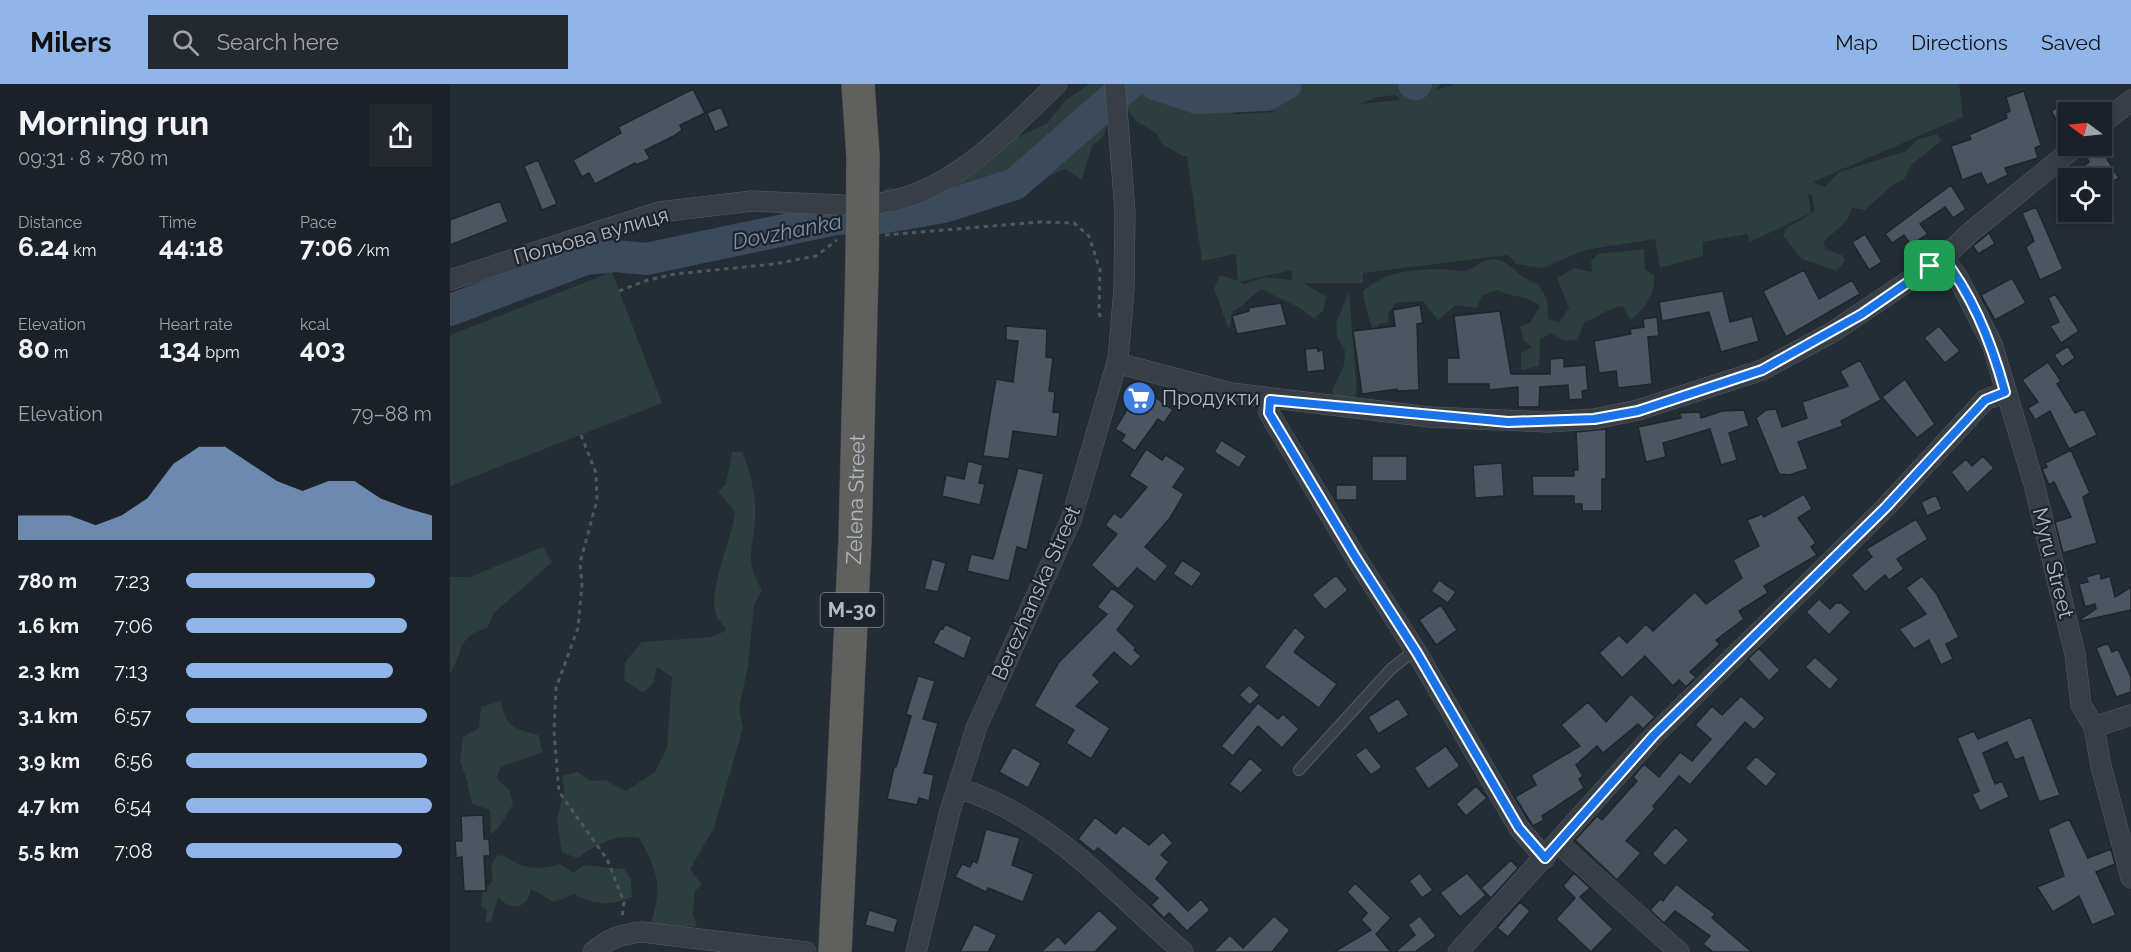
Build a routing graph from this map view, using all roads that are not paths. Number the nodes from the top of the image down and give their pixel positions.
1 (858, 84) edge
2 (1057, 84) edge
3 (1115, 90) edge
4 (2131, 100) edge
5 (2112, 116) edge
6 (2064, 156) edge
7 (881, 203) dead end
8 (842, 205) dead end
9 (1943, 258) junction
10 (450, 280) edge
11 (1117, 363) junction
12 (2005, 392) junction
13 (1270, 400) junction
14 (1415, 650) junction
15 (2131, 716) edge
16 (2094, 727) junction
17 (1299, 770) dead end
18 (957, 788) junction
19 (1552, 851) junction
20 (2131, 878) edge
21 (593, 952) edge
22 (806, 952) edge
23 (835, 952) edge
24 (916, 952) edge
25 (1183, 952) edge
26 (1458, 952) edge
27 (1679, 952) edge

1 - 23 highway, Zelena Street / М-30, bridge
2 - 7 street
3 - 11 street, Berezhanska Street
4 - 5 street
6 - 9 street
8 - 10 street, Польова вулиця
9 - 12 street, Myru Street
9 - 13 street
11 - 13 street
11 - 18 street, Berezhanska Street
12 - 16 street, Myru Street
12 - 19 street
13 - 14 street
14 - 17 lane
14 - 19 street
15 - 16 street
16 - 20 street, Myru Street
18 - 24 street, Berezhanska Street
18 - 25 street
19 - 26 street
19 - 27 street
21 - 22 street

